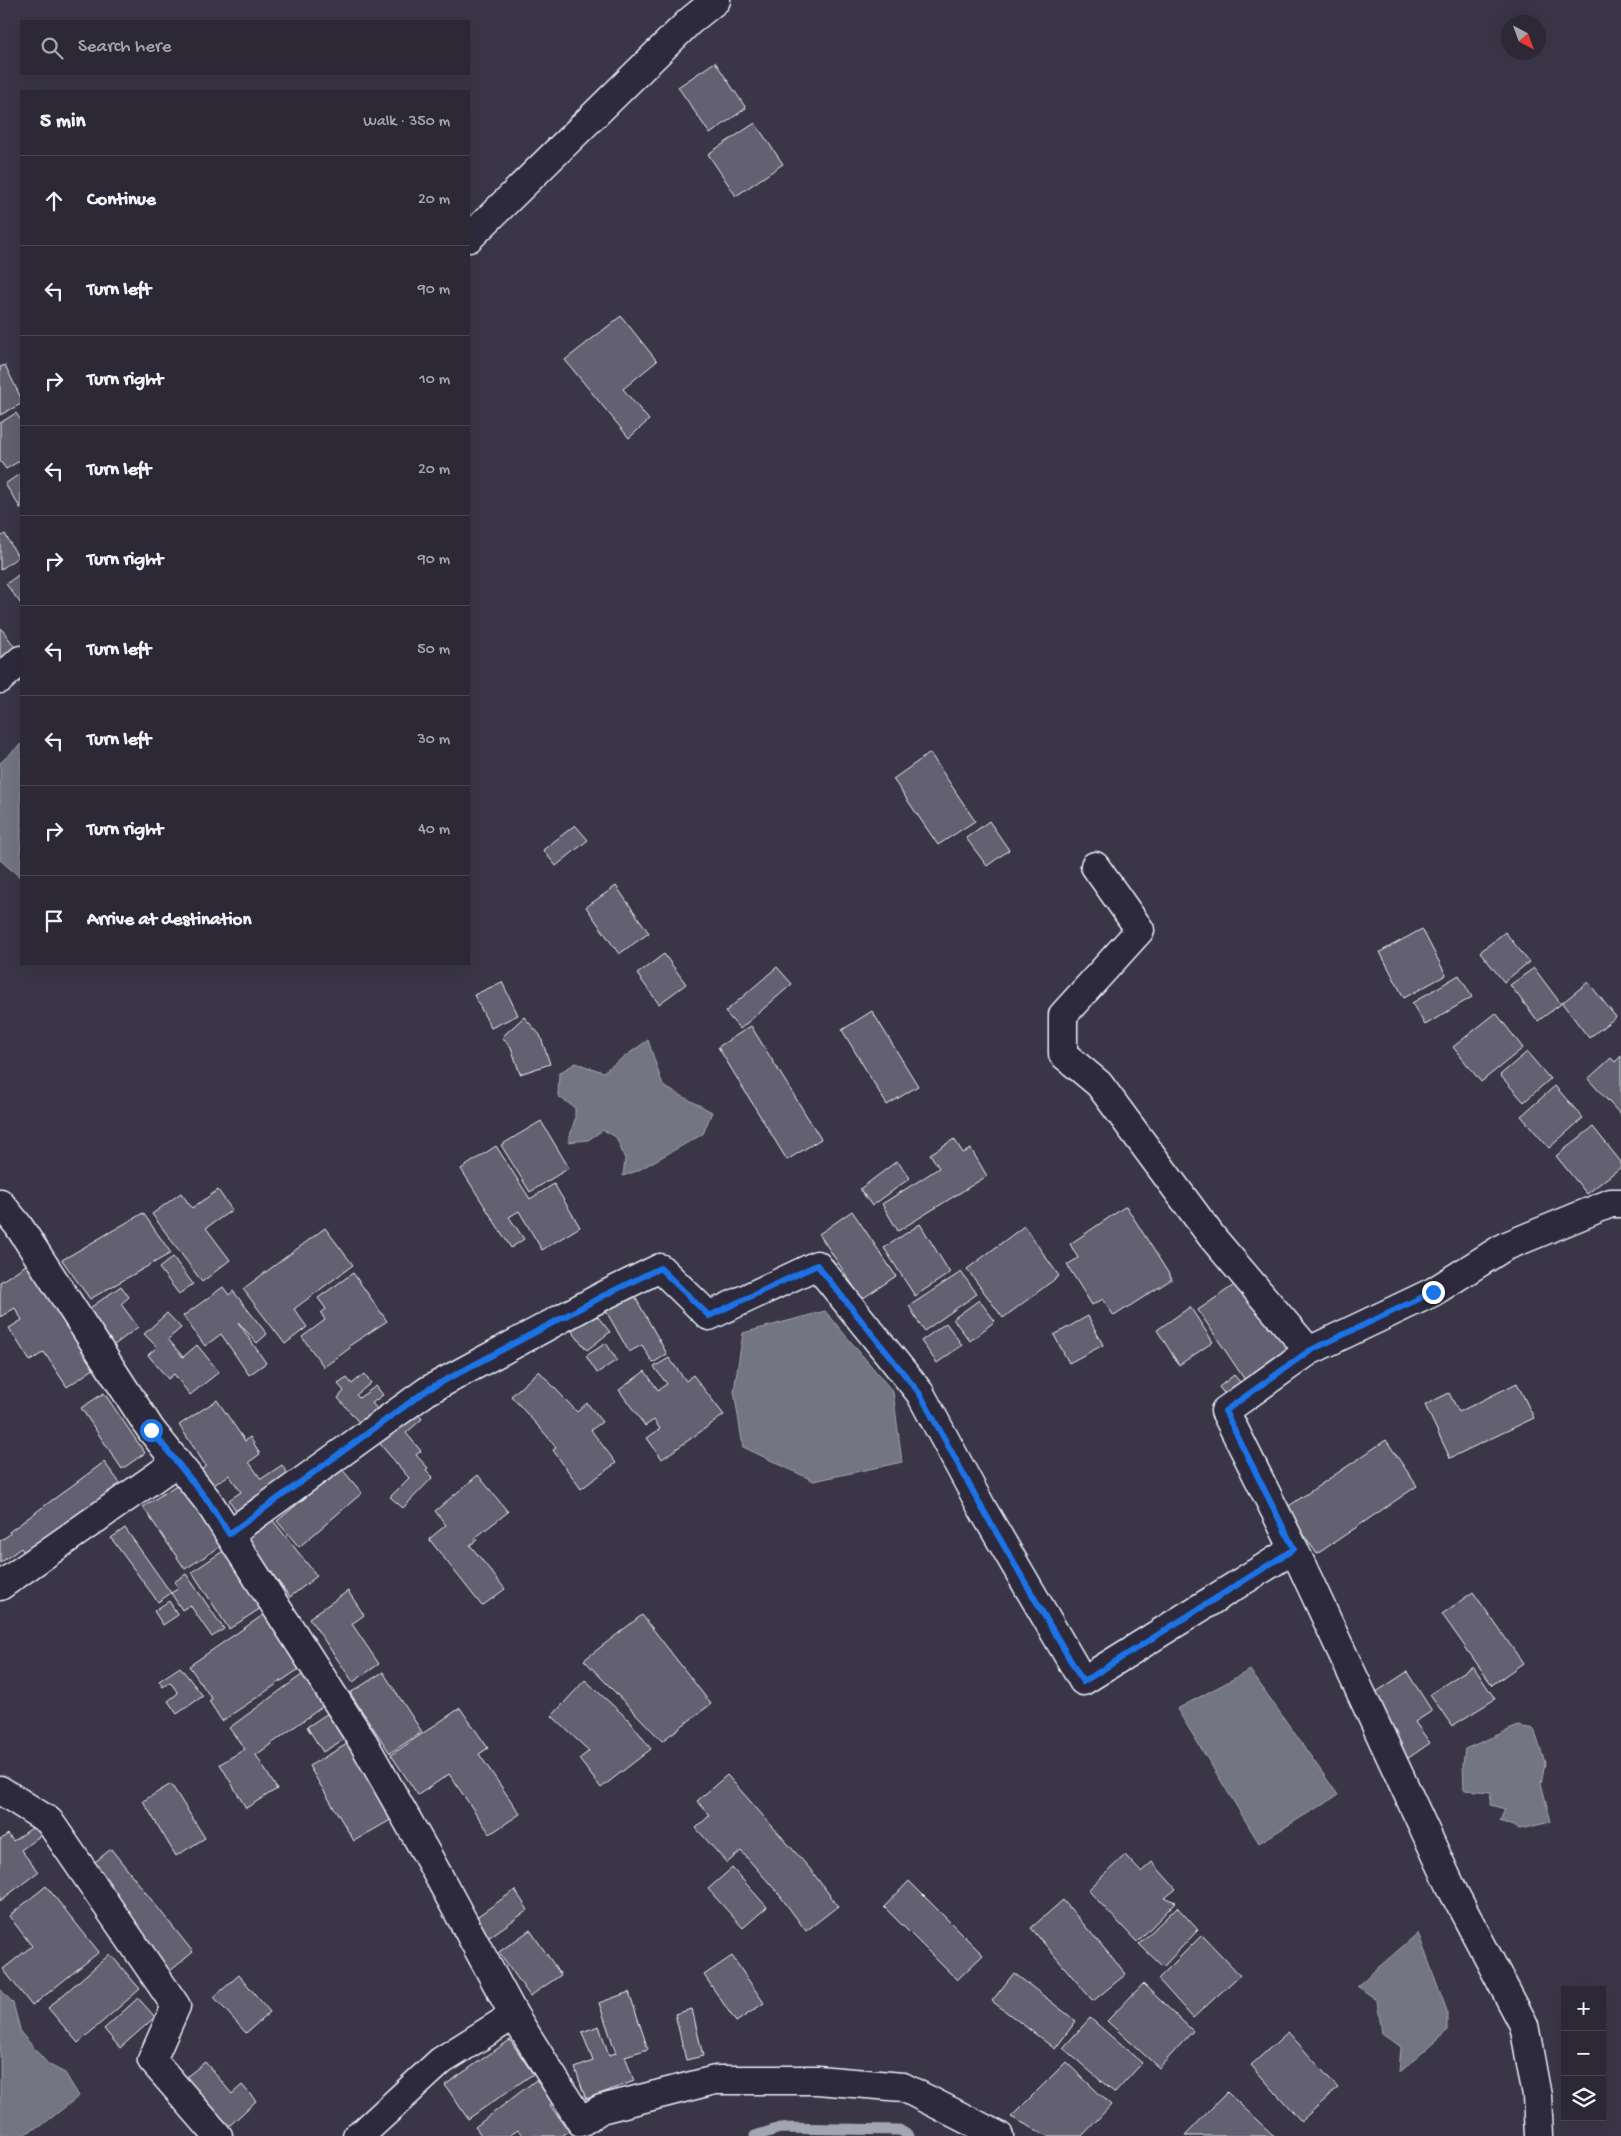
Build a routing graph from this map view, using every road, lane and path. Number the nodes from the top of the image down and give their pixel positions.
1 (716, 0) edge
2 (470, 237) edge
3 (20, 661) edge
4 (0, 679) edge
5 (1095, 866) dead end
6 (0, 1203) edge
7 (1621, 1203) edge
8 (1309, 1351) junction
9 (177, 1462) junction
10 (229, 1534) junction
11 (1294, 1549) junction
12 (0, 1586) edge
13 (0, 1790) edge
14 (514, 2015) junction
15 (218, 2136) edge
16 (357, 2136) edge
17 (999, 2136) edge
18 (1539, 2136) edge

1 - 2 street
3 - 4 street
5 - 8 street
6 - 9 street
7 - 8 street
8 - 11 street
9 - 10 street
9 - 12 street
10 - 11 street
10 - 14 street
11 - 18 street
13 - 15 street
14 - 16 street
14 - 17 street

